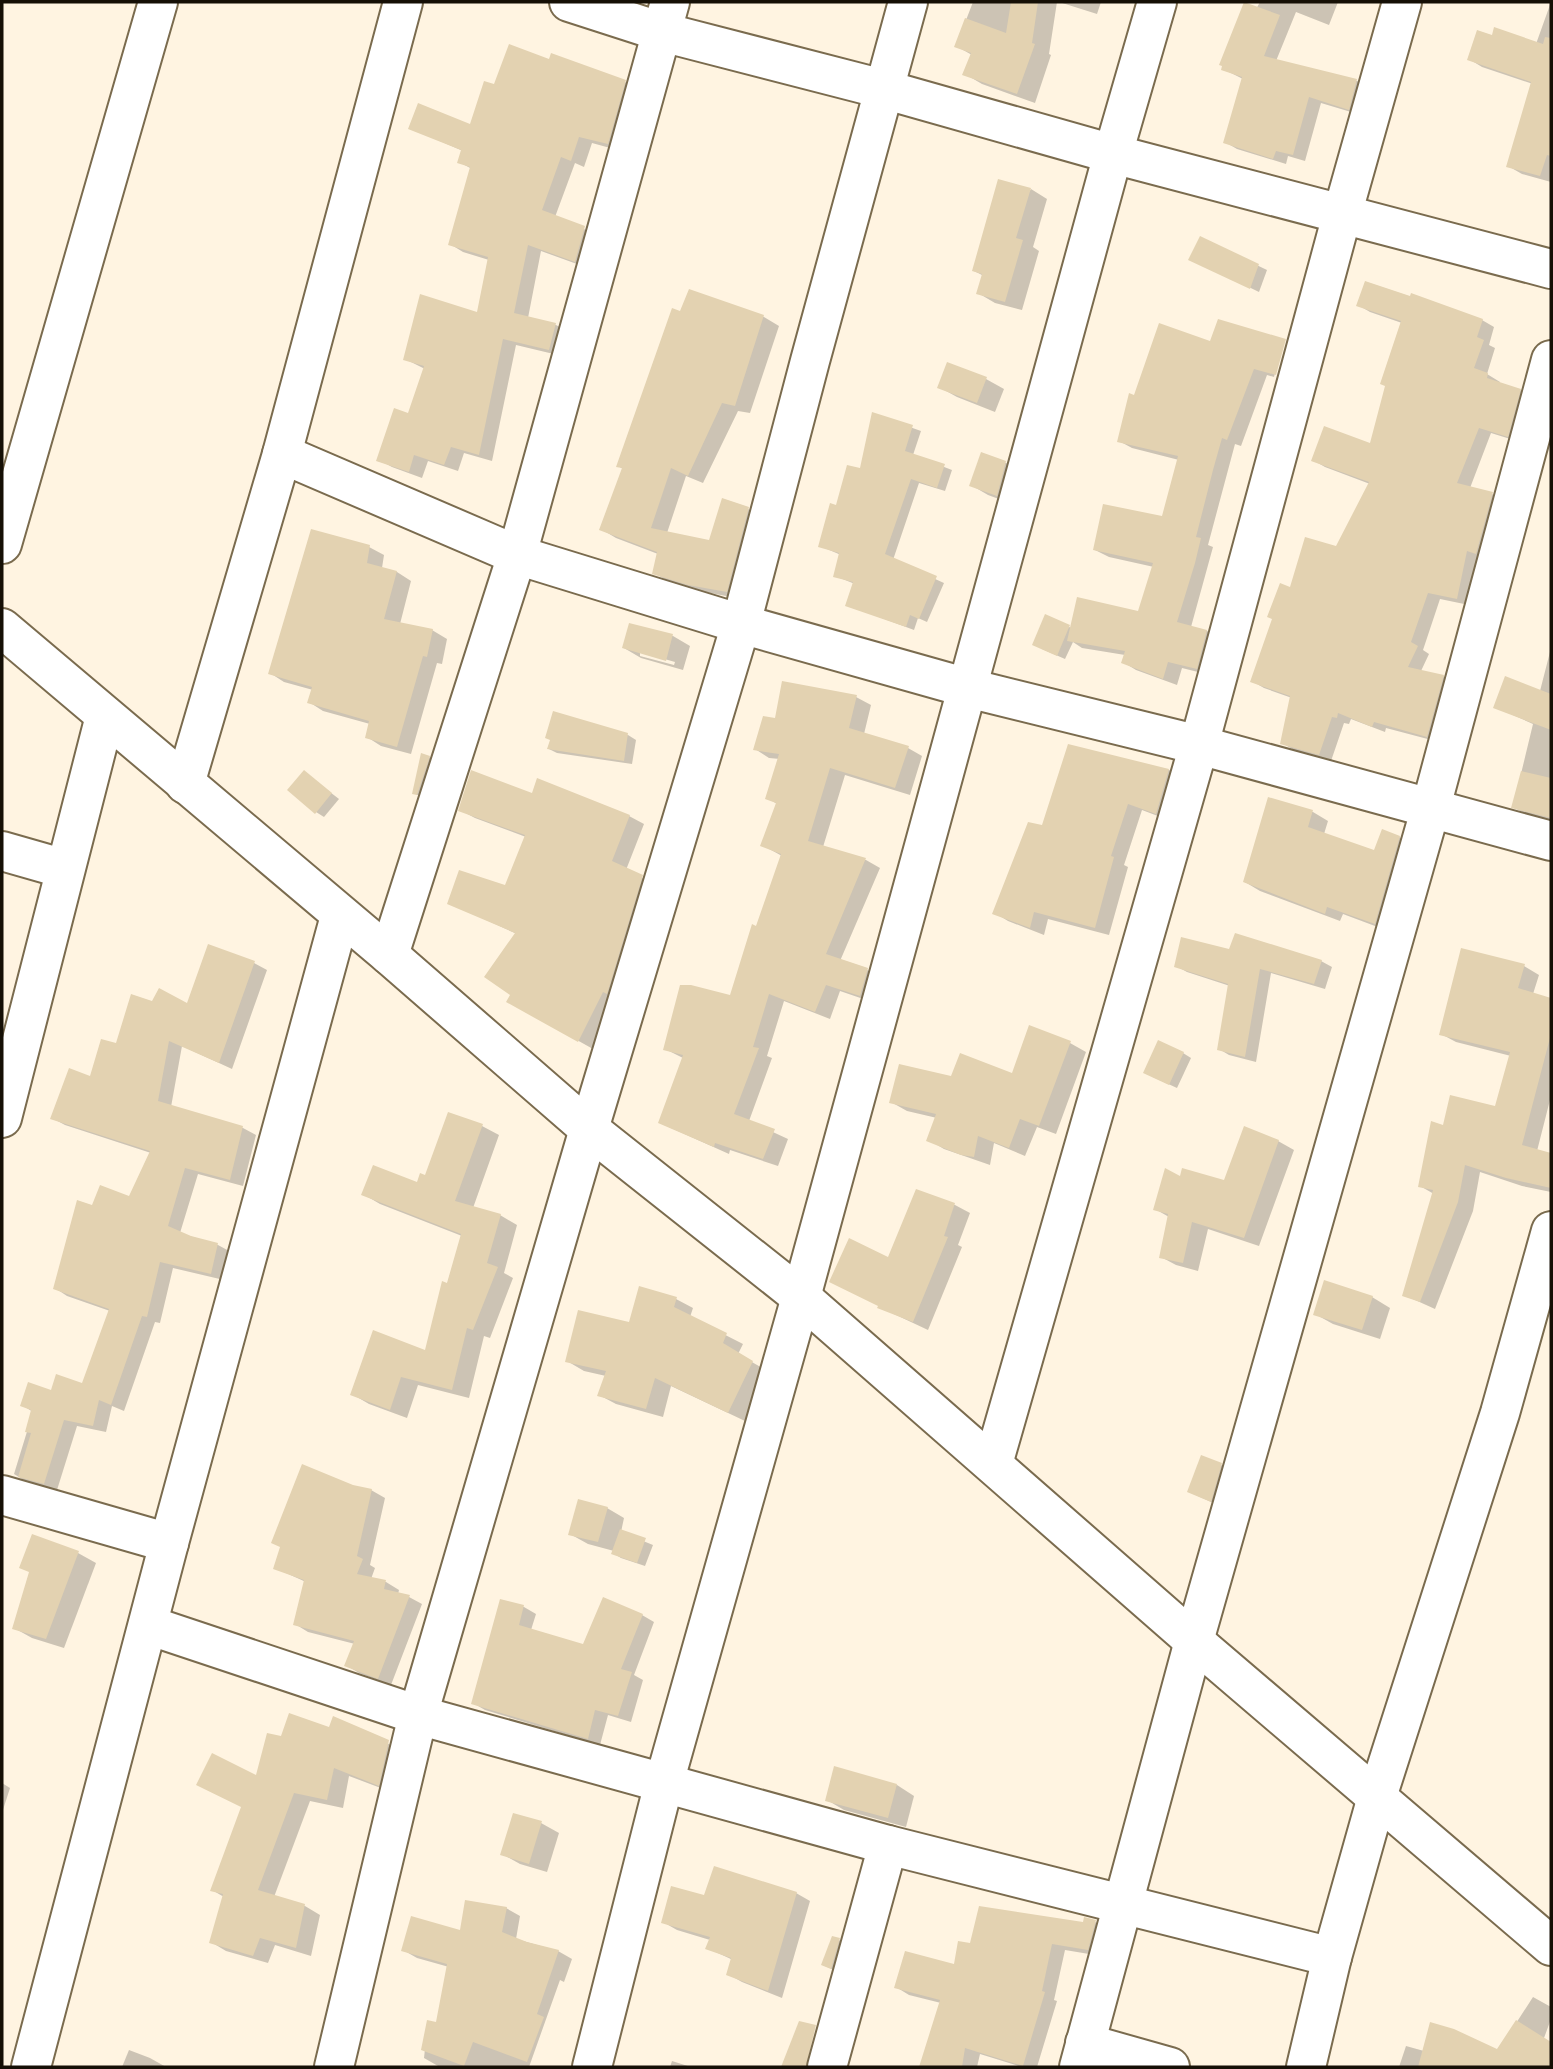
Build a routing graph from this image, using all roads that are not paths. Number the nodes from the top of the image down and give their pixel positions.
1 (158, 2) edge
2 (403, 2) edge
3 (569, 2) edge
4 (908, 2) edge
5 (1157, 2) edge
6 (1402, 2) edge
7 (666, 17) edge
8 (883, 89) junction
9 (1113, 154) junction
10 (1342, 215) junction
11 (1551, 269) edge
12 (1551, 360) edge
13 (282, 454) junction
14 (2, 544) edge
15 (517, 555) junction
16 (741, 624) junction
17 (2, 628) edge
18 (968, 688) junction
19 (105, 716) junction
20 (1199, 746) junction
21 (185, 784) junction
22 (1431, 807) junction
23 (1551, 841) edge
24 (2, 851) edge
25 (65, 869) junction
26 (340, 916) junction
27 (389, 956) junction
28 (2, 1118) edge
29 (589, 1129) junction
30 (1551, 1231) edge
31 (801, 1297) junction
32 (993, 1464) junction
33 (2, 1495) edge
34 (169, 1542) junction
35 (148, 1625) junction
36 (1194, 1642) junction
37 (418, 1715) junction
38 (664, 1783) junction
39 (1377, 1797) junction
40 (888, 1845) junction
41 (1123, 1904) junction
42 (1551, 1946) edge
43 (1332, 1957) junction
44 (1082, 2055) edge
45 (31, 2067) edge
46 (334, 2067) edge
47 (592, 2067) edge
48 (827, 2067) edge
49 (1170, 2067) edge
50 (1306, 2067) edge

1 - 14 street
2 - 13 street
3 - 7 street
4 - 8 street
5 - 9 street
6 - 10 street
7 - 8 street
7 - 15 street
8 - 9 street
8 - 16 street
9 - 10 street
9 - 18 street
10 - 11 street
10 - 20 street
12 - 22 street
13 - 15 street
13 - 21 street
15 - 16 street
15 - 27 street
16 - 18 street
16 - 29 street
17 - 19 street
18 - 20 street
18 - 31 street
19 - 21 street
19 - 25 street
20 - 22 street
20 - 32 street
21 - 26 street
22 - 23 street
22 - 36 street
24 - 25 street
25 - 28 street
26 - 27 street
26 - 34 street
27 - 29 street
29 - 31 street
29 - 37 street
30 - 39 street
31 - 32 street
31 - 38 street
32 - 36 street
33 - 34 street
34 - 35 street
35 - 37 street
35 - 45 street
36 - 39 street
36 - 41 street
37 - 38 street
37 - 46 street
38 - 40 street
38 - 47 street
39 - 42 street
39 - 43 street
40 - 41 street
40 - 48 street
41 - 43 street
41 - 44 street
43 - 50 street
44 - 49 street

